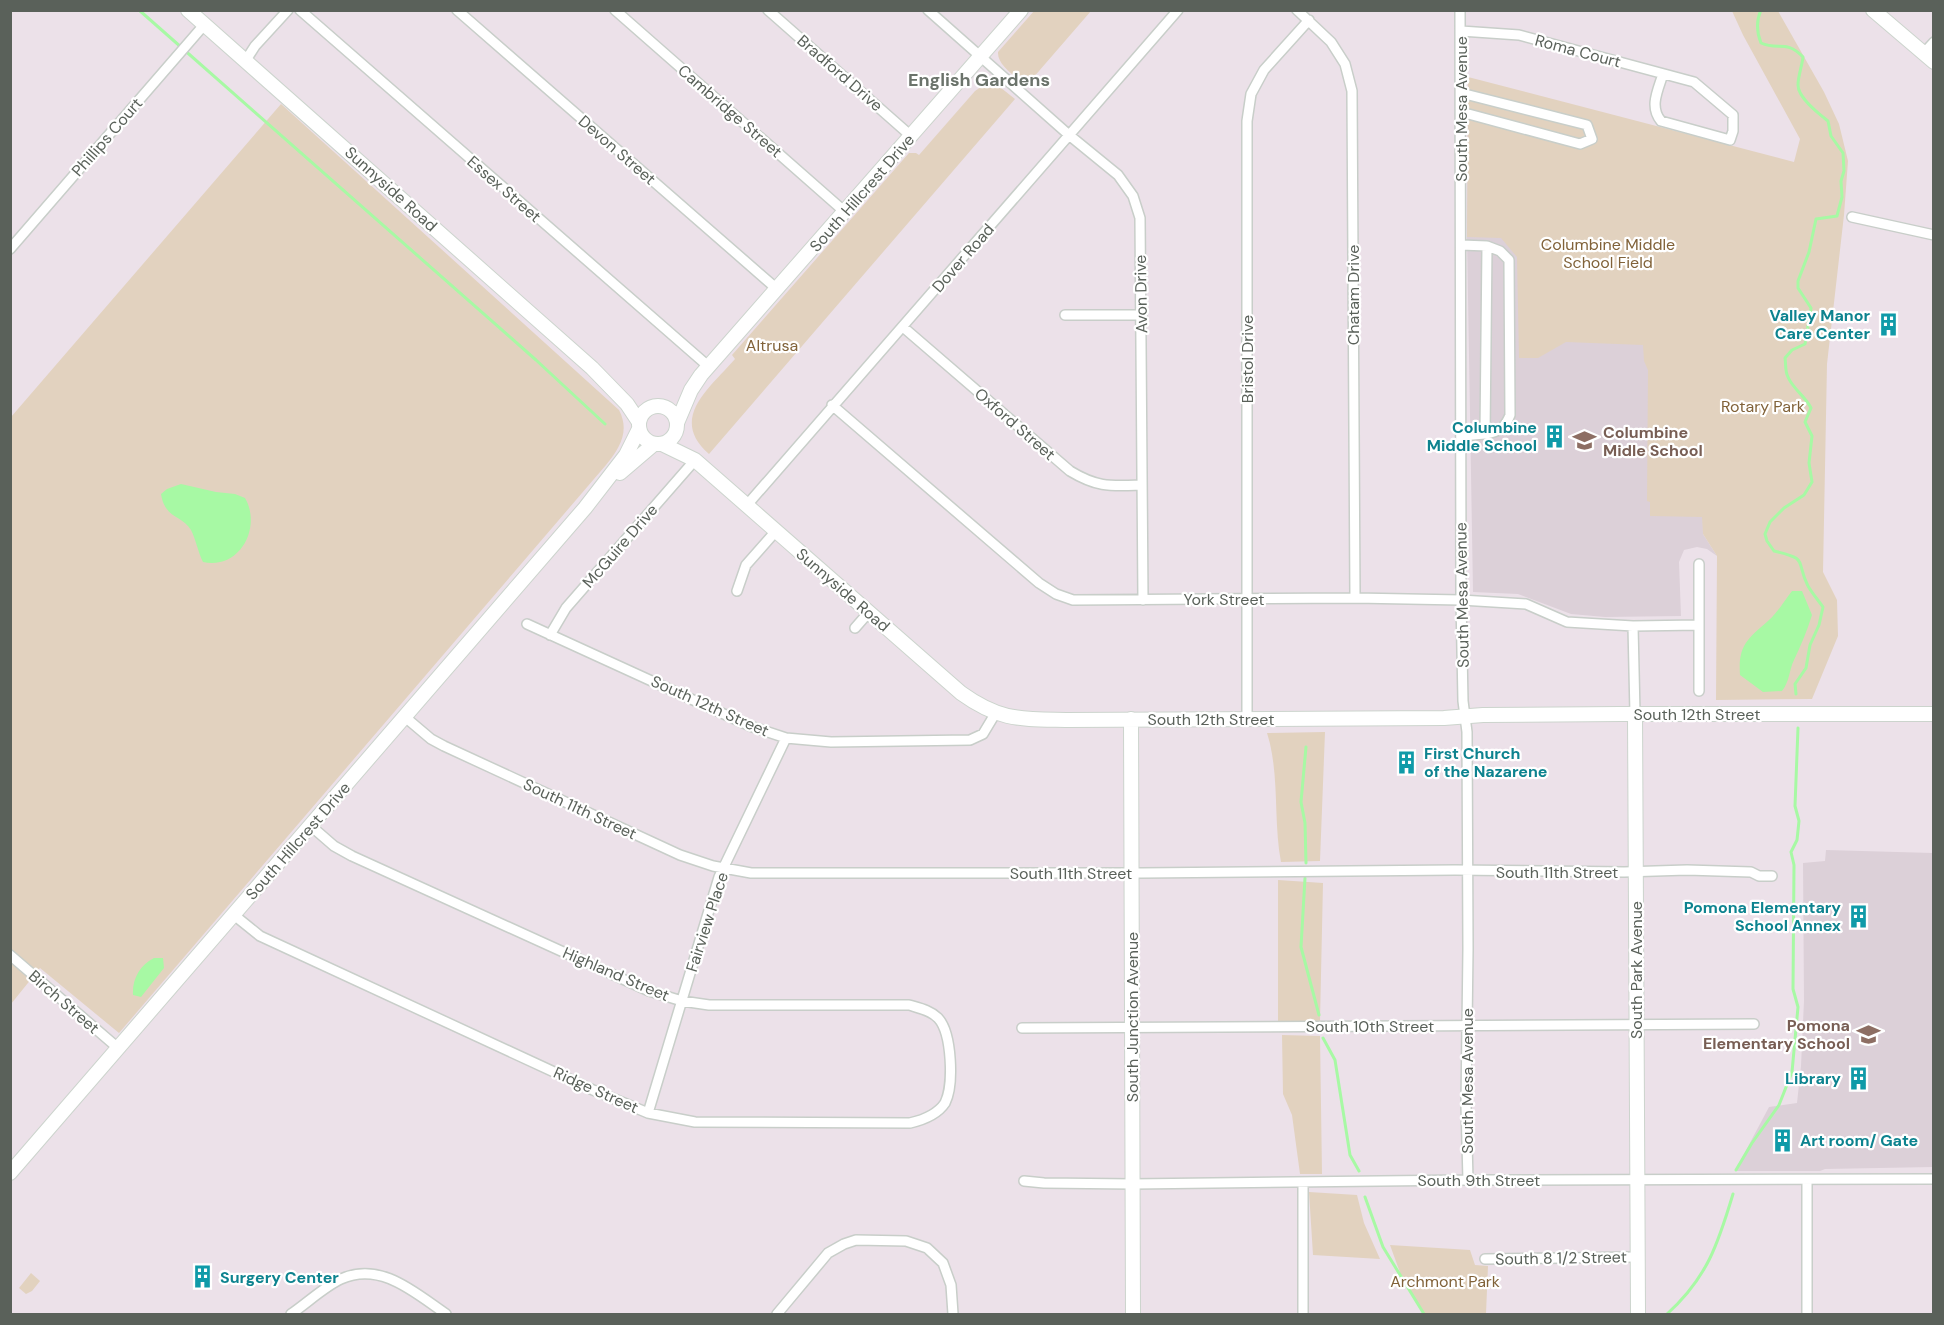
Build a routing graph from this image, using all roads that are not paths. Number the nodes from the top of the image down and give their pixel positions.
1 (188, 10) edge
2 (288, 10) edge
3 (300, 10) edge
4 (456, 10) edge
5 (615, 10) edge
6 (768, 10) edge
7 (928, 10) edge
8 (1022, 10) edge
9 (1178, 10) edge
10 (1298, 10) edge
11 (1460, 10) edge
12 (1874, 10) edge
13 (1309, 20) junction
14 (204, 25) junction
15 (1461, 31) junction
16 (1934, 42) edge
17 (981, 57) junction
18 (1928, 58) edge
19 (246, 60) junction
20 (1663, 74) junction
21 (1461, 93) junction
22 (1461, 112) junction
23 (1069, 135) junction
24 (912, 136) junction
25 (845, 212) junction
26 (1852, 217) dead end
27 (1934, 234) edge
28 (1461, 245) junction
29 (1486, 246) junction
30 (10, 249) edge
31 (777, 290) junction
32 (1065, 315) dead end
33 (1142, 315) junction
34 (903, 327) junction
35 (592, 368) junction
36 (705, 371) junction
37 (832, 405) junction
38 (659, 406) junction
39 (677, 424) junction
40 (639, 426) junction
41 (1485, 434) junction
42 (1461, 436) junction
43 (658, 444) junction
44 (694, 460) junction
45 (1142, 484) junction
46 (747, 505) junction
47 (585, 508) junction
48 (776, 531) junction
49 (1699, 564) dead end
50 (737, 591) dead end
51 (1355, 598) junction
52 (1247, 599) junction
53 (1143, 600) junction
54 (1461, 600) junction
55 (869, 612) junction
56 (527, 624) dead end
57 (1699, 625) junction
58 (1633, 626) junction
59 (855, 628) dead end
60 (550, 635) junction
61 (1699, 691) dead end
62 (995, 714) junction
63 (1635, 714) junction
64 (1934, 714) edge
65 (405, 717) junction
66 (1465, 717) junction
67 (1247, 718) junction
68 (1131, 719) junction
69 (786, 738) junction
70 (311, 826) junction
71 (723, 868) junction
72 (1468, 870) junction
73 (1636, 871) junction
74 (1131, 873) junction
75 (1772, 876) dead end
76 (234, 915) junction
77 (10, 955) edge
78 (682, 1001) junction
79 (1636, 1024) junction
80 (1754, 1024) dead end
81 (1466, 1026) junction
82 (1022, 1028) dead end
83 (1132, 1028) junction
84 (118, 1048) junction
85 (950, 1061) joint
86 (648, 1113) junction
87 (13, 1166) edge
88 (1934, 1179) edge
89 (1468, 1180) junction
90 (1637, 1180) junction
91 (1807, 1180) junction
92 (1024, 1181) dead end
93 (1303, 1182) junction
94 (1133, 1184) junction
95 (1637, 1257) junction
96 (1485, 1259) dead end
97 (291, 1314) edge
98 (446, 1314) edge
99 (777, 1314) edge
100 (953, 1314) edge
101 (1133, 1314) edge
102 (1302, 1314) edge
103 (1638, 1314) edge
104 (1807, 1314) edge

1 - 14 street, Sunnyside Road
2 - 19 street
3 - 36 street, Essex Street
4 - 31 street, Devon Street
5 - 25 street, Cambridge Street
6 - 24 street, Bradford Drive
7 - 17 street, Avon Drive
8 - 17 street, South Hillcrest Drive
9 - 23 street, Dover Road
10 - 13 street, Chatam Drive
11 - 15 street, South Mesa Avenue
12 - 18 street
13 - 51 street, Chatam Drive
13 - 52 street, Bristol Drive
14 - 19 street, Sunnyside Road
14 - 30 street, Phillips Court
15 - 20 street, Roma Court
15 - 21 street, South Mesa Avenue
16 - 18 street
17 - 23 street, Avon Drive
17 - 24 street, South Hillcrest Drive
19 - 35 street, Sunnyside Road
20 - 20 street, Roma Court
21 - 22 street, South Mesa Avenue
21 - 22 street
22 - 28 street, South Mesa Avenue
23 - 33 street, Avon Drive
23 - 34 street, Dover Road
24 - 25 street, South Hillcrest Drive
25 - 31 street, South Hillcrest Drive
26 - 27 street
28 - 29 street
28 - 42 street, South Mesa Avenue
29 - 41 street
29 - 41 street
31 - 36 street, South Hillcrest Drive
32 - 33 street
33 - 45 street, Avon Drive
34 - 37 street, Dover Road
34 - 45 street, Oxford Street
35 - 38 street, Sunnyside Road
35 - 40 street, Sunnyside Road
36 - 38 street
36 - 39 street
37 - 46 street, Dover Road
37 - 53 street, York Street
38 - 39 street
38 - 40 street
39 - 43 street
39 - 44 street, Sunnyside Road
40 - 43 street
40 - 47 street
41 - 42 street
42 - 54 street, South Mesa Avenue
43 - 44 street, Sunnyside Road
43 - 47 street
44 - 46 street, Sunnyside Road
44 - 60 street, McGuire Drive
45 - 53 street, Avon Drive
46 - 48 street, Sunnyside Road
47 - 65 street, South Hillcrest Drive
48 - 50 street
48 - 55 street, Sunnyside Road
49 - 57 street
51 - 52 street, York Street
51 - 54 street, York Street
52 - 53 street, York Street
52 - 67 street, Bristol Drive
54 - 58 street, York Street
54 - 66 street, South Mesa Avenue
55 - 59 street
55 - 62 street, Sunnyside Road
56 - 60 street, South 12th Street
57 - 58 street, York Street
57 - 61 street
58 - 63 street, South Park Avenue
60 - 69 street, South 12th Street
62 - 68 street, South 12th Street
62 - 69 street, South 12th Street
63 - 64 street, South 12th Street
63 - 66 street, South 12th Street
63 - 73 street, South Park Avenue
65 - 70 street, South Hillcrest Drive
65 - 71 street, South 11th Street
66 - 67 street, South 12th Street
66 - 72 street, South Mesa Avenue
67 - 68 street, South 12th Street
68 - 74 street, South Junction Avenue
69 - 71 street, Fairview Place
70 - 76 street, South Hillcrest Drive
70 - 78 street, Highland Street
71 - 74 street, South 11th Street
71 - 78 street, Fairview Place
72 - 73 street, South 11th Street
72 - 74 street, South 11th Street
72 - 81 street, South Mesa Avenue
73 - 75 street, South 11th Street
73 - 79 street, South Park Avenue
74 - 83 street, South Junction Avenue
76 - 84 street, South Hillcrest Drive
76 - 86 street, Ridge Street
77 - 84 street, Birch Street
78 - 85 street, Highland Street
78 - 86 street, Fairview Place
79 - 80 street, South 10th Street
79 - 81 street, South 10th Street
79 - 90 street, South Park Avenue
81 - 83 street, South 10th Street
81 - 89 street, South Mesa Avenue
82 - 83 street, South 10th Street
83 - 94 street, South Junction Avenue
84 - 87 street, South Hillcrest Drive
85 - 86 street, Ridge Street
88 - 91 street, South 9th Street
89 - 90 street, South 9th Street
89 - 93 street, South 9th Street
90 - 91 street, South 9th Street
90 - 95 street, South Park Avenue
91 - 104 street
92 - 94 street, South 9th Street
93 - 94 street, South 9th Street
93 - 102 street
94 - 101 street, South Junction Avenue
95 - 96 street, South 8 1/2 Street
95 - 103 street, South Park Avenue
97 - 98 street
99 - 100 street

